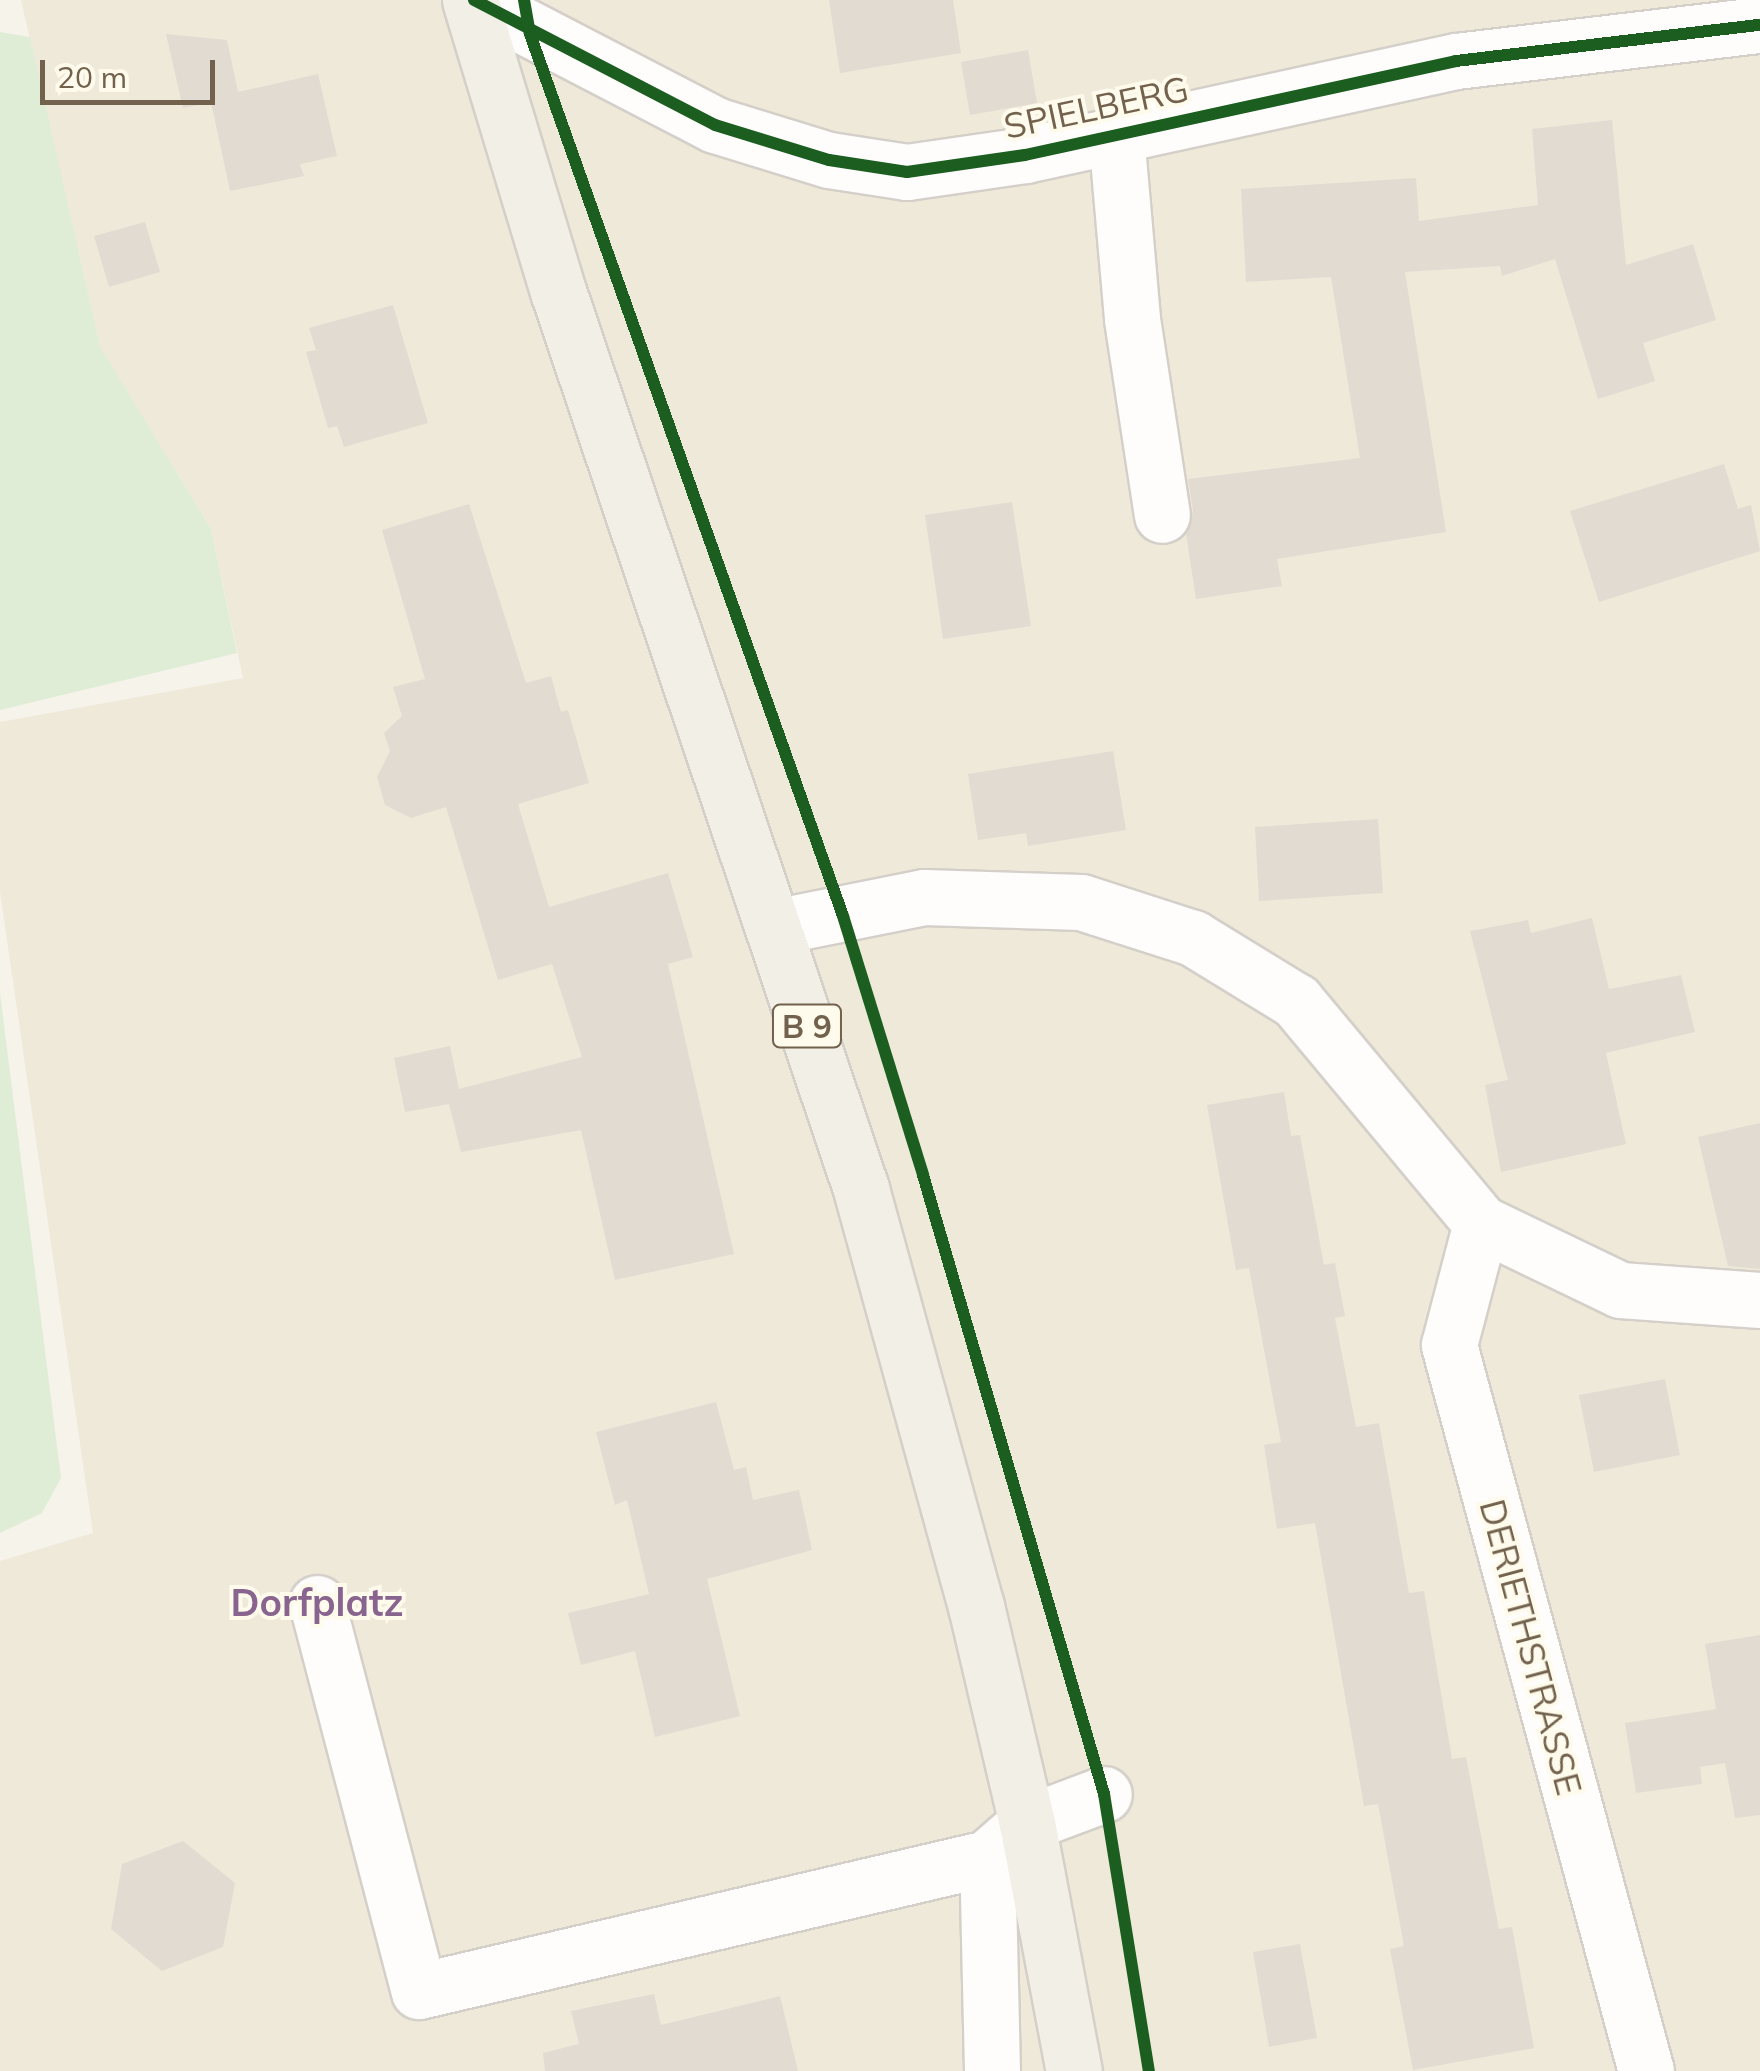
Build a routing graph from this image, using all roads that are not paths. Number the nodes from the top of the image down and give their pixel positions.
1 (472, 0) edge
2 (1760, 25) edge
3 (1116, 135) junction
4 (1162, 515) dead end
5 (774, 927) junction
6 (1481, 1223) junction
7 (1760, 1300) edge
8 (317, 1602) dead end
9 (1104, 1794) dead end
10 (1027, 1823) junction
11 (986, 1858) junction
12 (992, 2071) edge
13 (1074, 2071) edge
14 (1646, 2071) edge

1 - 3 street, SPIELBERG
1 - 5 main road, B 9
2 - 3 street, SPIELBERG
3 - 4 street
5 - 6 street
5 - 10 main road, B 9
6 - 7 street
6 - 14 street, DERIETHSTRASSE
8 - 11 street
9 - 10 street
10 - 11 street
10 - 13 main road, B 9
11 - 12 street

